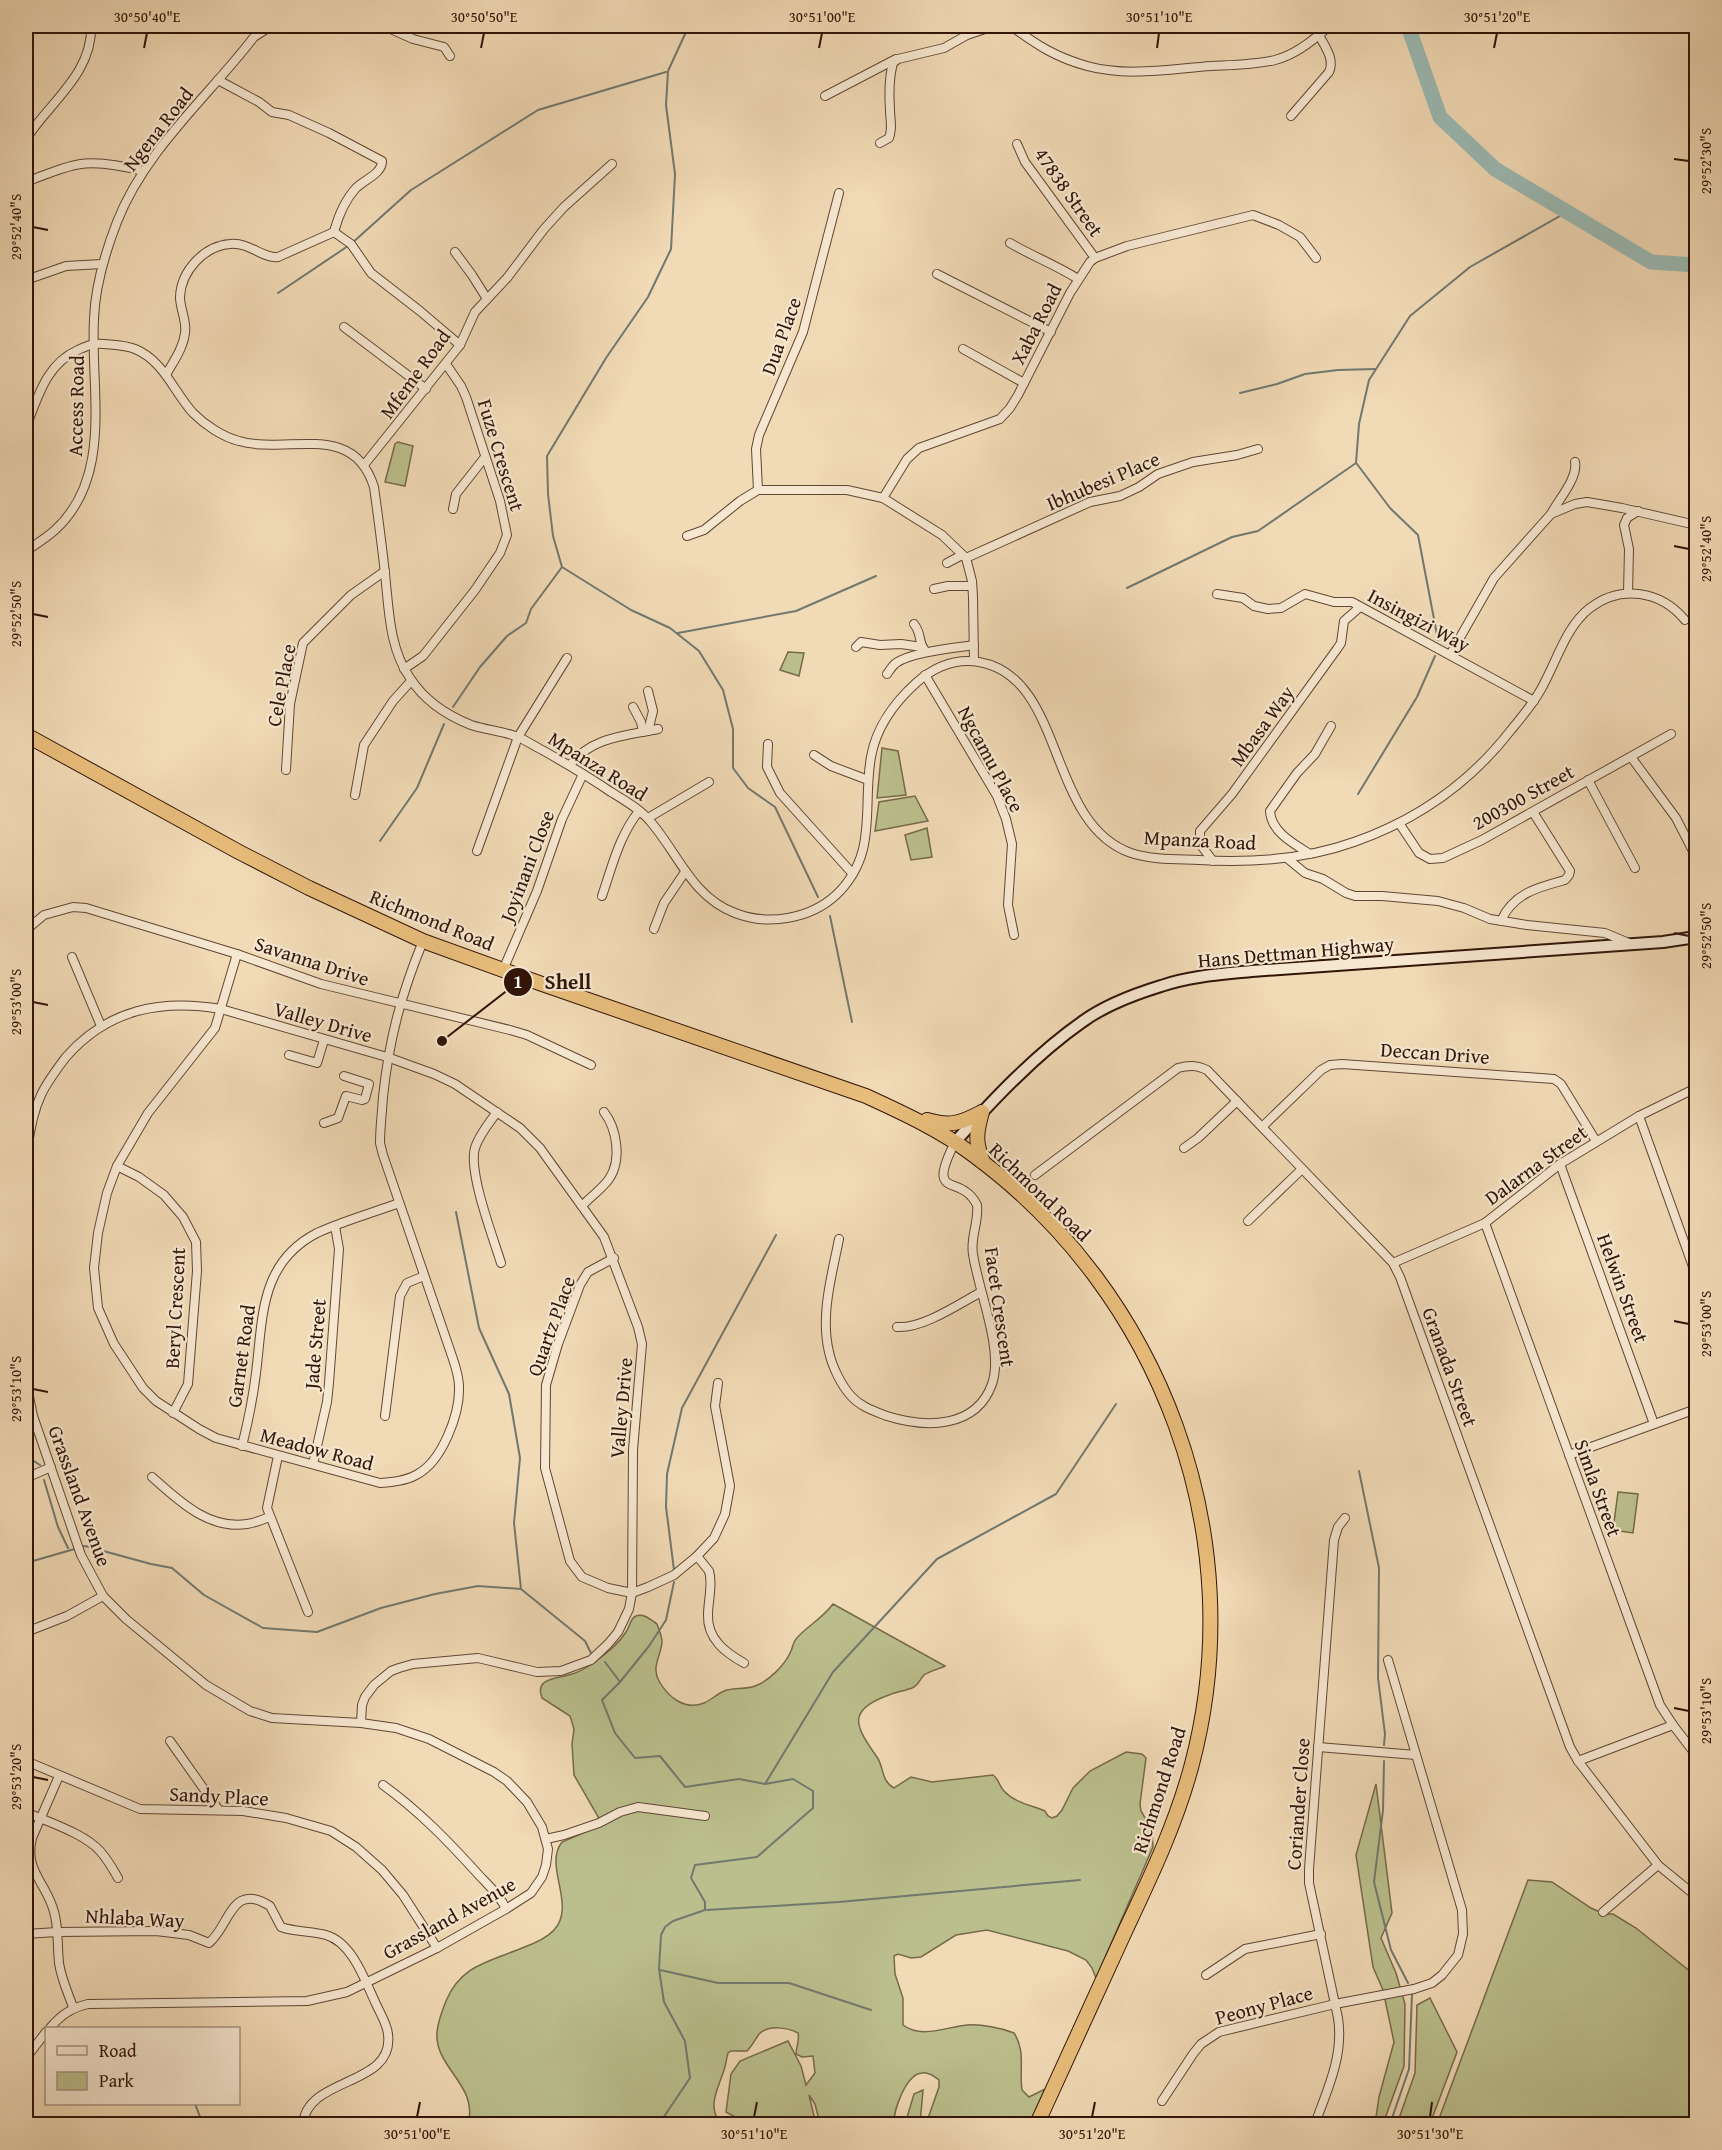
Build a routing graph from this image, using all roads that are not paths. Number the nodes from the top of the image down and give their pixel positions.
1 (91, 26) edge
2 (271, 26) edge
3 (384, 26) edge
4 (993, 26) edge
5 (1011, 26) edge
6 (1329, 26) edge
7 (1319, 35) junction
8 (450, 56) dead end
9 (899, 59) junction
10 (218, 80) junction
11 (825, 96) dead end
12 (1291, 116) dead end
13 (26, 139) edge
14 (880, 143) dead end
15 (1017, 144) dead end
16 (612, 164) dead end
17 (143, 171) junction
18 (26, 182) edge
19 (839, 193) dead end
20 (333, 232) junction
21 (1010, 243) dead end
22 (455, 252) dead end
23 (1095, 258) junction
24 (1316, 258) dead end
25 (102, 264) junction
26 (937, 274) dead end
27 (1078, 279) junction
28 (26, 280) edge
29 (487, 298) junction
30 (344, 327) dead end
31 (1051, 332) junction
32 (93, 343) junction
33 (460, 345) junction
34 (963, 349) dead end
35 (446, 364) junction
36 (166, 375) junction
37 (1024, 383) junction
38 (426, 389) junction
39 (26, 427) edge
40 (1258, 449) dead end
41 (485, 457) junction
42 (1575, 462) dead end
43 (364, 465) junction
44 (758, 490) junction
45 (883, 498) junction
46 (453, 509) dead end
47 (1638, 511) junction
48 (1551, 514) junction
49 (1696, 525) edge
50 (687, 536) dead end
51 (26, 551) edge
52 (964, 556) junction
53 (947, 563) dead end
54 (385, 571) junction
55 (972, 586) junction
56 (934, 589) dead end
57 (1628, 593) junction
58 (1217, 594) dead end
59 (1360, 607) junction
60 (1685, 620) dead end
61 (914, 624) dead end
62 (974, 645) junction
63 (856, 647) dead end
64 (925, 650) junction
65 (1450, 655) junction
66 (567, 658) dead end
67 (974, 662) junction
68 (405, 669) junction
69 (886, 674) dead end
70 (925, 675) junction
71 (411, 681) junction
72 (648, 691) dead end
73 (1534, 701) junction
74 (633, 706) dead end
75 (1331, 726) dead end
76 (658, 729) dead end
77 (645, 732) junction
78 (1671, 734) dead end
79 (26, 735) edge
80 (518, 737) junction
81 (768, 744) dead end
82 (814, 755) dead end
83 (1631, 757) junction
84 (570, 765) junction
85 (286, 770) dead end
86 (583, 774) junction
87 (868, 780) junction
88 (1588, 780) junction
89 (709, 782) dead end
90 (355, 795) dead end
91 (639, 811) junction
92 (1533, 812) junction
93 (648, 818) junction
94 (1400, 823) junction
95 (477, 851) dead end
96 (1310, 854) junction
97 (1696, 856) edge
98 (1288, 859) junction
99 (1213, 861) junction
100 (1635, 868) dead end
101 (685, 872) junction
102 (852, 873) junction
103 (602, 896) dead end
104 (1501, 921) junction
105 (654, 929) dead end
106 (26, 930) edge
107 (1014, 935) dead end
108 (1696, 937) edge
109 (423, 941) junction
110 (1634, 945) junction
111 (237, 954) junction
112 (72, 957) dead end
113 (503, 970) junction
114 (400, 1003) junction
115 (221, 1009) junction
116 (101, 1026) junction
117 (324, 1040) junction
118 (289, 1055) dead end
119 (387, 1057) junction
120 (591, 1065) dead end
121 (344, 1076) dead end
122 (1696, 1088) edge
123 (1237, 1101) junction
124 (899, 1111) junction
125 (496, 1112) junction
126 (604, 1112) dead end
127 (982, 1112) junction
128 (1639, 1116) junction
129 (324, 1123) dead end
130 (1262, 1127) junction
131 (1596, 1141) junction
132 (955, 1142) junction
133 (1184, 1148) dead end
134 (26, 1154) edge
135 (984, 1163) junction
136 (1560, 1164) junction
137 (117, 1166) junction
138 (1302, 1169) junction
139 (1035, 1175) dead end
140 (399, 1203) junction
141 (582, 1206) junction
142 (1248, 1221) dead end
143 (1485, 1223) junction
144 (335, 1226) junction
145 (839, 1239) dead end
146 (614, 1258) junction
147 (501, 1263) dead end
148 (1393, 1263) junction
149 (1696, 1275) edge
150 (424, 1276) junction
151 (981, 1292) junction
152 (897, 1327) dead end
153 (26, 1382) edge
154 (718, 1383) dead end
155 (1696, 1409) edge
156 (173, 1413) junction
157 (385, 1416) dead end
158 (1654, 1424) junction
159 (242, 1446) junction
160 (1569, 1455) junction
161 (278, 1456) junction
162 (312, 1464) junction
163 (51, 1467) junction
164 (152, 1477) dead end
165 (26, 1478) edge
166 (269, 1517) junction
167 (1345, 1518) dead end
168 (697, 1556) junction
169 (632, 1593) junction
170 (103, 1596) junction
171 (308, 1612) dead end
172 (26, 1632) edge
173 (1388, 1660) dead end
174 (744, 1663) dead end
175 (361, 1723) junction
176 (1672, 1725) junction
177 (170, 1741) dead end
178 (1318, 1747) junction
179 (1416, 1755) junction
180 (1696, 1755) edge
181 (26, 1761) edge
182 (1578, 1761) junction
183 (59, 1776) junction
184 (383, 1785) dead end
185 (218, 1809) junction
186 (26, 1812) edge
187 (705, 1816) dead end
188 (40, 1819) junction
189 (546, 1839) junction
190 (1658, 1865) junction
191 (118, 1878) dead end
192 (1696, 1896) edge
193 (506, 1909) junction
194 (1603, 1912) dead end
195 (57, 1932) junction
196 (26, 1934) edge
197 (1321, 1934) junction
198 (437, 1948) junction
199 (1206, 1975) dead end
200 (365, 1982) junction
201 (1335, 2004) junction
202 (74, 2007) junction
203 (51, 2027) edge
204 (45, 2033) edge
205 (26, 2058) edge
206 (1162, 2100) dead end
207 (303, 2124) edge
208 (1037, 2124) edge
209 (1315, 2124) edge

1 - 13 street
2 - 10 street, Ngena Road
3 - 8 street
4 - 9 street
5 - 7 street
6 - 7 street
7 - 12 street
9 - 11 street
9 - 14 street
10 - 17 street, Ngena Road
10 - 20 street
15 - 23 street, 47838 Street
16 - 29 street, Mfeme Road
17 - 18 street
17 - 25 street, Ngena Road
19 - 44 street, Dua Place
20 - 33 street
20 - 36 street
21 - 27 street
22 - 29 street
23 - 24 street
23 - 27 street, Xaba Road
25 - 28 street
25 - 32 street, Ngena Road
26 - 31 street
27 - 31 street, Xaba Road
29 - 33 street, Mfeme Road
30 - 38 street
31 - 37 street, Xaba Road
32 - 36 street
32 - 39 street
32 - 51 street, Access Road
33 - 35 street, Mfeme Road
34 - 37 street
35 - 38 street, Mfeme Road
35 - 41 street, Fuze Crescent
36 - 43 street
37 - 45 street, Xaba Road
38 - 43 street, Mfeme Road
40 - 52 street, Ibhubesi Place
41 - 46 street
41 - 68 street, Fuze Crescent
42 - 48 street
43 - 54 street, Mpanza Road
44 - 45 street
44 - 50 street
45 - 52 street
47 - 48 street
47 - 49 street
47 - 57 street
48 - 65 street
52 - 53 street, Ibhubesi Place
52 - 55 street
54 - 68 street, Mpanza Road
54 - 85 street, Cele Place
55 - 56 street
55 - 62 street
57 - 60 street, Mpanza Road
57 - 73 street, Mpanza Road
58 - 59 street, Insingizi Way
59 - 65 street, Insingizi Way
59 - 99 street, Mbasa Way
61 - 64 street
62 - 64 street
62 - 67 street
63 - 64 street
64 - 69 street
65 - 73 street, Insingizi Way
66 - 80 street
67 - 70 street, Mpanza Road
67 - 99 street, Mpanza Road
68 - 71 street, Mpanza Road
70 - 87 street, Mpanza Road
70 - 107 street, Ngcamu Place
71 - 80 street, Mpanza Road
71 - 90 street
72 - 77 street
73 - 94 street, Mpanza Road
74 - 77 street
75 - 96 street
76 - 77 street
77 - 84 street
78 - 83 street, 200300 Street
79 - 109 highway, Richmond Road
80 - 84 street, Mpanza Road
80 - 95 street
81 - 102 street
82 - 87 street
83 - 88 street, 200300 Street
83 - 97 street
84 - 86 street, Mpanza Road
86 - 91 street, Mpanza Road
86 - 113 street, Joyinani Close
87 - 102 street, Mpanza Road
88 - 92 street, 200300 Street
88 - 100 street
89 - 93 street
91 - 93 street, Mpanza Road
91 - 103 street
92 - 94 street, 200300 Street
92 - 104 street
93 - 101 street, Mpanza Road
94 - 96 street, Mpanza Road
96 - 98 street, Mpanza Road
98 - 99 street, Mpanza Road
98 - 104 street
101 - 102 street, Mpanza Road
101 - 105 street
104 - 110 street
106 - 111 street, Savanna Drive
108 - 110 street, Hans Dettman Highway
109 - 113 highway, Richmond Road
109 - 114 street, Meadow Road
110 - 127 street, Hans Dettman Highway
111 - 114 street, Savanna Drive
111 - 115 street, Meadow Road
112 - 116 street
113 - 124 highway, Richmond Road
114 - 119 street, Meadow Road
114 - 120 street, Savanna Drive
115 - 116 street
115 - 117 street, Valley Drive
115 - 137 street, Meadow Road
116 - 134 street
117 - 118 street
117 - 119 street, Valley Drive
119 - 125 street, Valley Drive
119 - 140 street, Meadow Road
121 - 129 street
122 - 128 street, Dalarna Street
123 - 130 street, Granada Street
123 - 133 street
123 - 139 street, Granada Street
124 - 127 highway
124 - 132 highway, Richmond Road
125 - 141 street, Valley Drive
125 - 147 street
126 - 141 street
127 - 132 street, Hans Dettman Highway
127 - 135 highway
128 - 131 street, Dalarna Street
128 - 149 street
130 - 131 street, Deccan Drive
130 - 138 street, Granada Street
131 - 136 street, Dalarna Street
132 - 135 highway, Richmond Road
132 - 151 street, Facet Crescent
135 - 208 highway, Richmond Road
136 - 143 street, Dalarna Street
136 - 158 street, Helwin Street
137 - 156 street, Meadow Road
137 - 156 street, Beryl Crescent
138 - 142 street
138 - 148 street, Granada Street
140 - 144 street, Garnet Road
140 - 150 street, Meadow Road
141 - 146 street, Valley Drive
143 - 148 street, Dalarna Street
143 - 160 street, Simla Street
144 - 159 street, Garnet Road
144 - 162 street, Jade Street
145 - 151 street, Facet Crescent
146 - 169 street, Valley Drive
146 - 169 street, Quartz Place
148 - 182 street, Granada Street
150 - 157 street
150 - 162 street, Meadow Road
151 - 152 street
153 - 163 street, Grassland Avenue
154 - 168 street
155 - 158 street
156 - 159 street, Meadow Road
158 - 160 street
159 - 161 street, Meadow Road
160 - 176 street, Simla Street
161 - 162 street, Meadow Road
161 - 166 street
163 - 165 street
163 - 170 street, Grassland Avenue
164 - 166 street
166 - 171 street
167 - 178 street, Coriander Close
168 - 169 street
168 - 174 street
169 - 175 street, Valley Drive
170 - 172 street
170 - 175 street, Grassland Avenue
173 - 179 street, Peony Place
175 - 189 street, Grassland Avenue
176 - 180 street, Simla Street
176 - 182 street
177 - 185 street
178 - 179 street
178 - 197 street, Coriander Close
179 - 201 street, Peony Place
181 - 183 street, Sandy Place
182 - 190 street, Granada Street
183 - 185 street, Sandy Place
183 - 188 street
184 - 193 street
185 - 198 street, Sandy Place
186 - 188 street
187 - 189 street
188 - 191 street
188 - 195 street
189 - 193 street, Grassland Avenue
190 - 192 street, Granada Street
190 - 194 street
193 - 198 street, Grassland Avenue
195 - 196 street
195 - 200 street, Nhlaba Way
195 - 202 street
197 - 199 street
197 - 201 street, Coriander Close
198 - 200 street, Grassland Avenue
200 - 202 street, Grassland Avenue
200 - 207 street
201 - 206 street, Peony Place
201 - 209 street, Coriander Close
202 - 203 street
204 - 205 street

